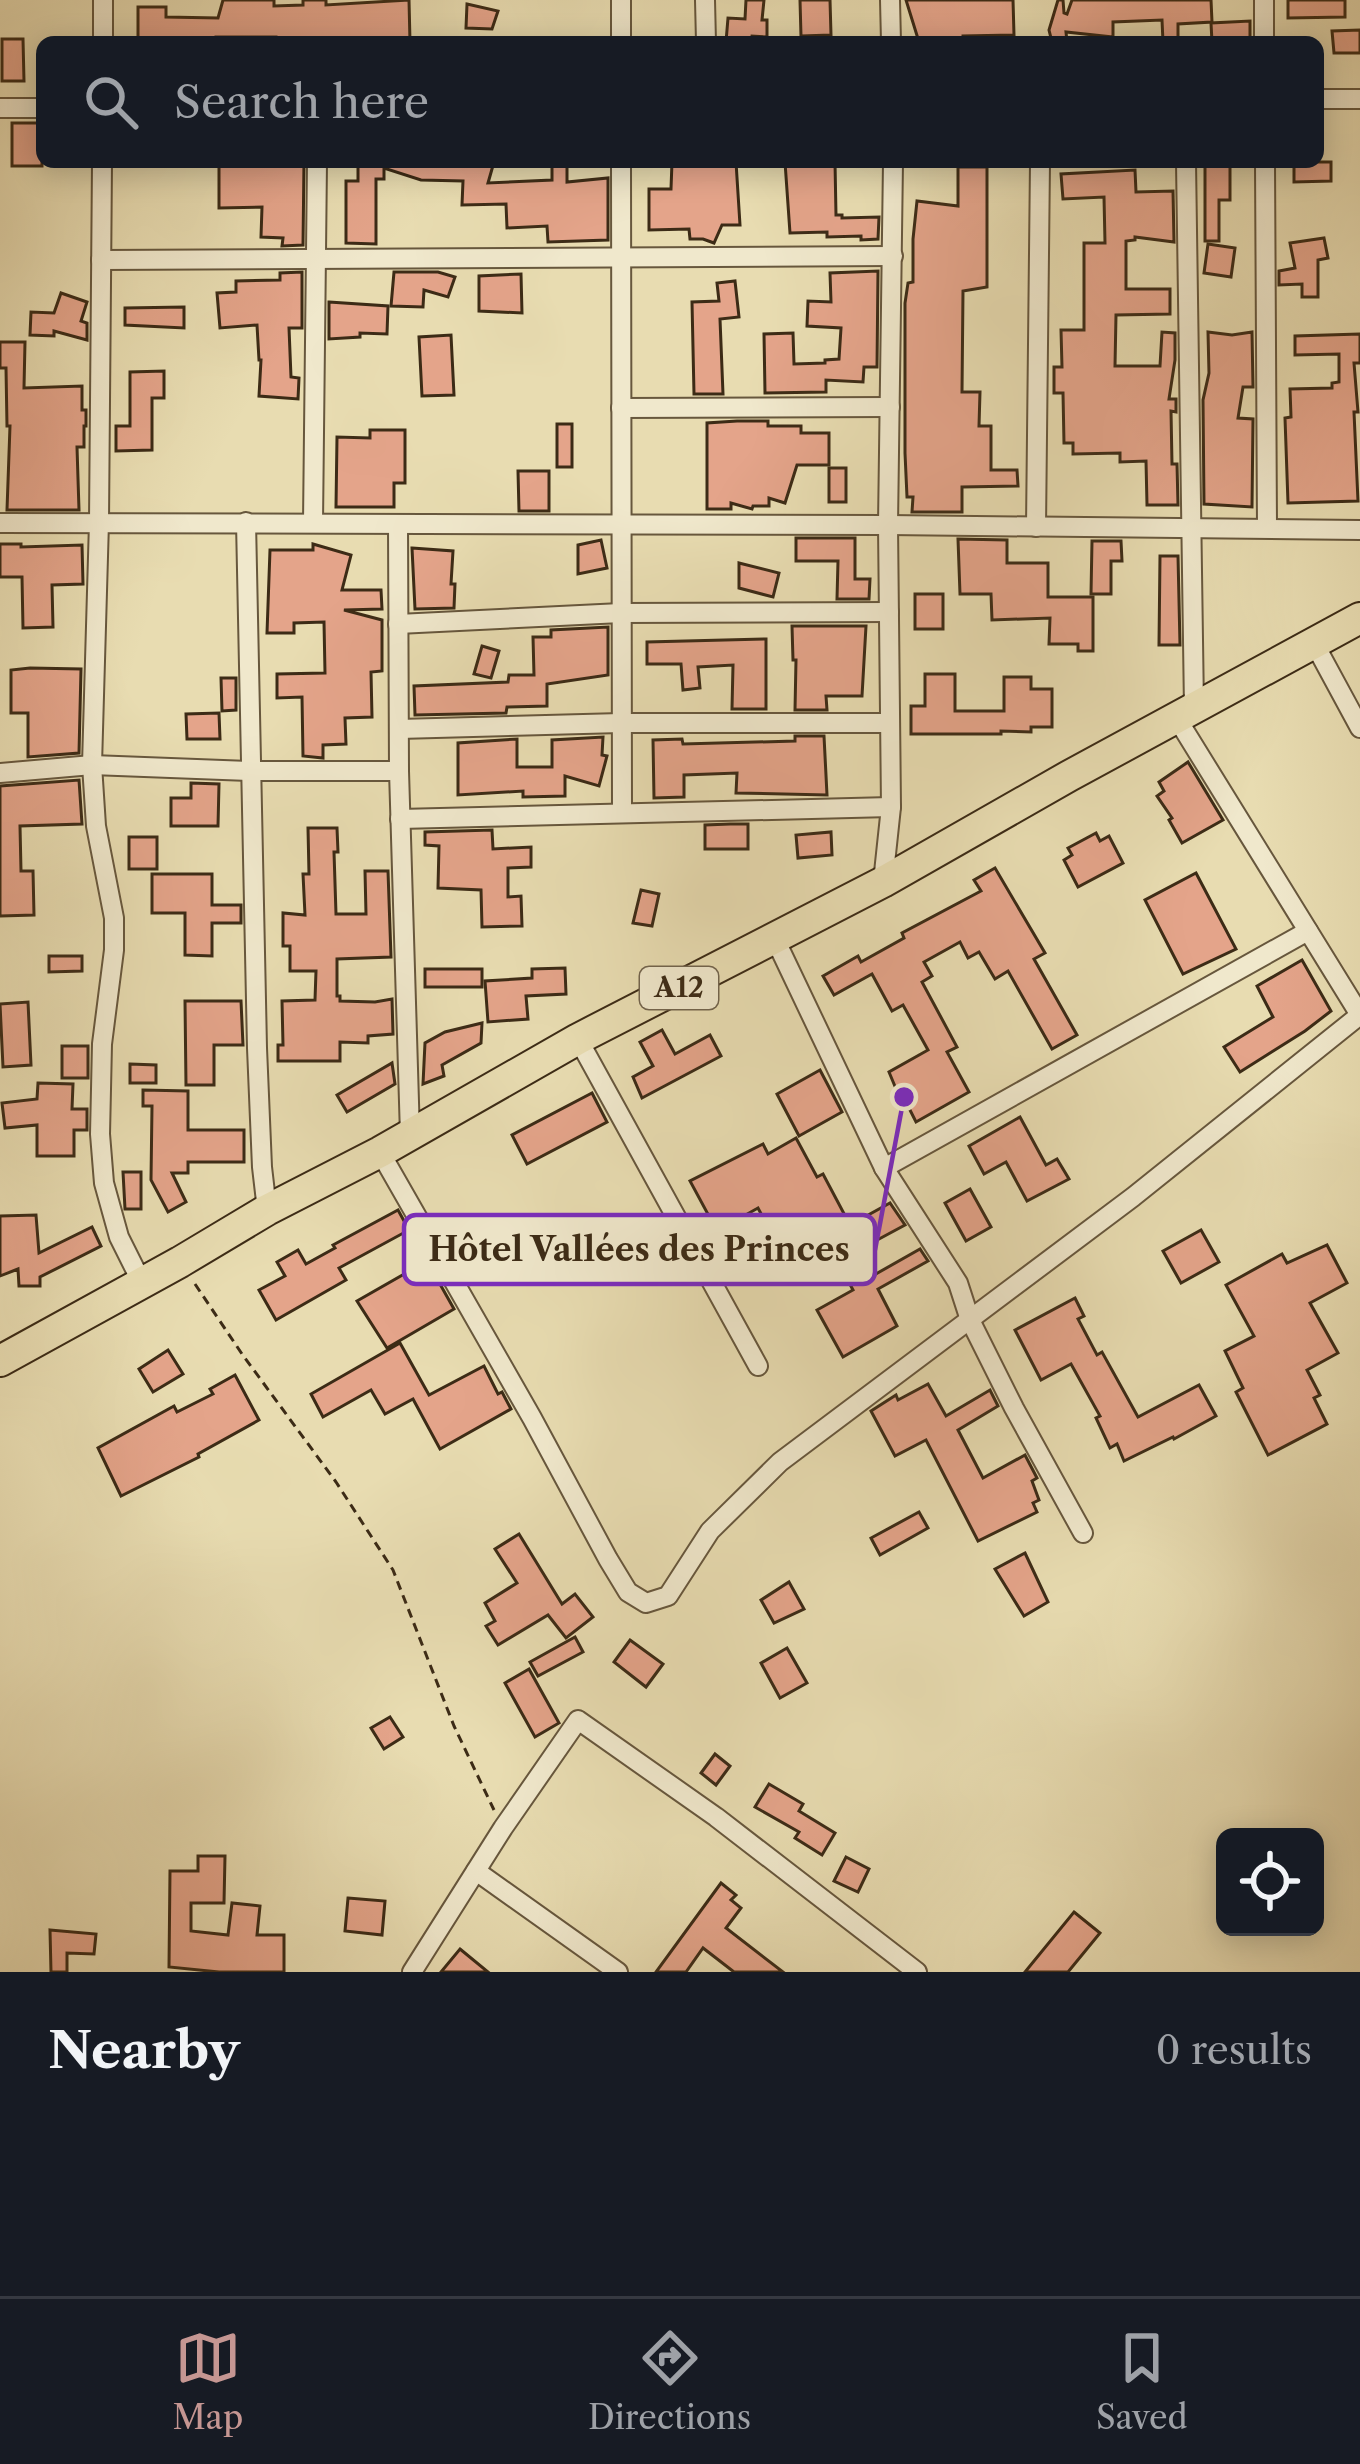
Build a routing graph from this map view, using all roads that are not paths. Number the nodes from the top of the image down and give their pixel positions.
1 (103, 0) edge
2 (621, 0) edge
3 (705, 0) edge
4 (890, 0) edge
5 (1264, 0) edge
6 (103, 36) edge
7 (621, 36) edge
8 (706, 36) edge
9 (891, 36) edge
10 (1264, 36) edge
11 (1324, 99) edge
12 (1360, 99) edge
13 (0, 108) edge
14 (36, 108) edge
15 (102, 168) edge
16 (317, 168) edge
17 (621, 168) edge
18 (893, 168) edge
19 (1040, 168) edge
20 (1186, 168) edge
21 (1265, 168) edge
22 (893, 256) junction
23 (621, 257) junction
24 (316, 259) junction
25 (101, 260) junction
26 (890, 407) junction
27 (621, 408) junction
28 (99, 522) junction
29 (246, 522) junction
30 (0, 523) edge
31 (313, 523) junction
32 (398, 524) junction
33 (621, 524) junction
34 (889, 525) junction
35 (1036, 527) junction
36 (1189, 527) junction
37 (1267, 527) junction
38 (1360, 530) edge
39 (890, 612) junction
40 (621, 613) junction
41 (1360, 618) edge
42 (398, 624) junction
43 (1314, 643) junction
44 (1185, 713) junction
45 (890, 722) junction
46 (622, 723) junction
47 (1360, 728) edge
48 (399, 729) junction
49 (92, 765) junction
50 (249, 771) junction
51 (399, 771) junction
52 (0, 773) edge
53 (891, 807) junction
54 (622, 812) junction
55 (400, 820) junction
56 (884, 882) junction
57 (1308, 931) junction
58 (775, 939) junction
59 (1360, 1015) edge
60 (578, 1039) junction
61 (410, 1135) junction
62 (380, 1153) junction
63 (884, 1168) junction
64 (267, 1210) junction
65 (142, 1283) junction
66 (970, 1320) junction
67 (0, 1360) edge
68 (758, 1366) dead end
69 (1083, 1533) dead end
70 (476, 1871) junction
71 (412, 1972) edge
72 (618, 1972) edge
73 (917, 1972) edge

1 - 6 street
2 - 7 street
3 - 8 street
4 - 9 street
5 - 10 street
11 - 12 street
13 - 14 street
15 - 25 street
16 - 24 street
17 - 23 street
18 - 22 street
19 - 35 street
20 - 36 street
21 - 37 street
22 - 23 street
22 - 26 street
23 - 24 street
23 - 27 street
24 - 25 street
24 - 31 street
25 - 28 street
26 - 27 street
26 - 34 street
27 - 33 street
28 - 29 street
28 - 30 street
28 - 49 street
29 - 31 street
29 - 50 street
31 - 32 street
32 - 33 street
32 - 42 street
33 - 34 street
33 - 40 street
34 - 35 street
34 - 39 street
35 - 36 street
36 - 37 street
36 - 44 street
37 - 38 street
39 - 40 street
39 - 45 street
40 - 42 street
40 - 46 street
41 - 43 main road, A12
42 - 48 street
43 - 44 main road, A12
43 - 47 street
44 - 56 main road, A12
44 - 57 street
45 - 46 street
45 - 53 street
46 - 48 street
46 - 54 street
48 - 51 street
49 - 50 street
49 - 52 street
49 - 65 street
50 - 51 street
50 - 64 street
51 - 55 street
53 - 54 street
53 - 56 street
54 - 55 street
55 - 61 street
56 - 58 main road, A12
57 - 59 street
57 - 63 street
58 - 60 main road, A12
58 - 63 street
59 - 66 street
60 - 61 main road, A12
60 - 68 street
61 - 62 main road, A12
62 - 64 main road, A12
62 - 66 street
63 - 66 street
64 - 65 main road, A12
65 - 67 main road, A12
66 - 69 street
70 - 71 street
70 - 72 street
70 - 73 street

